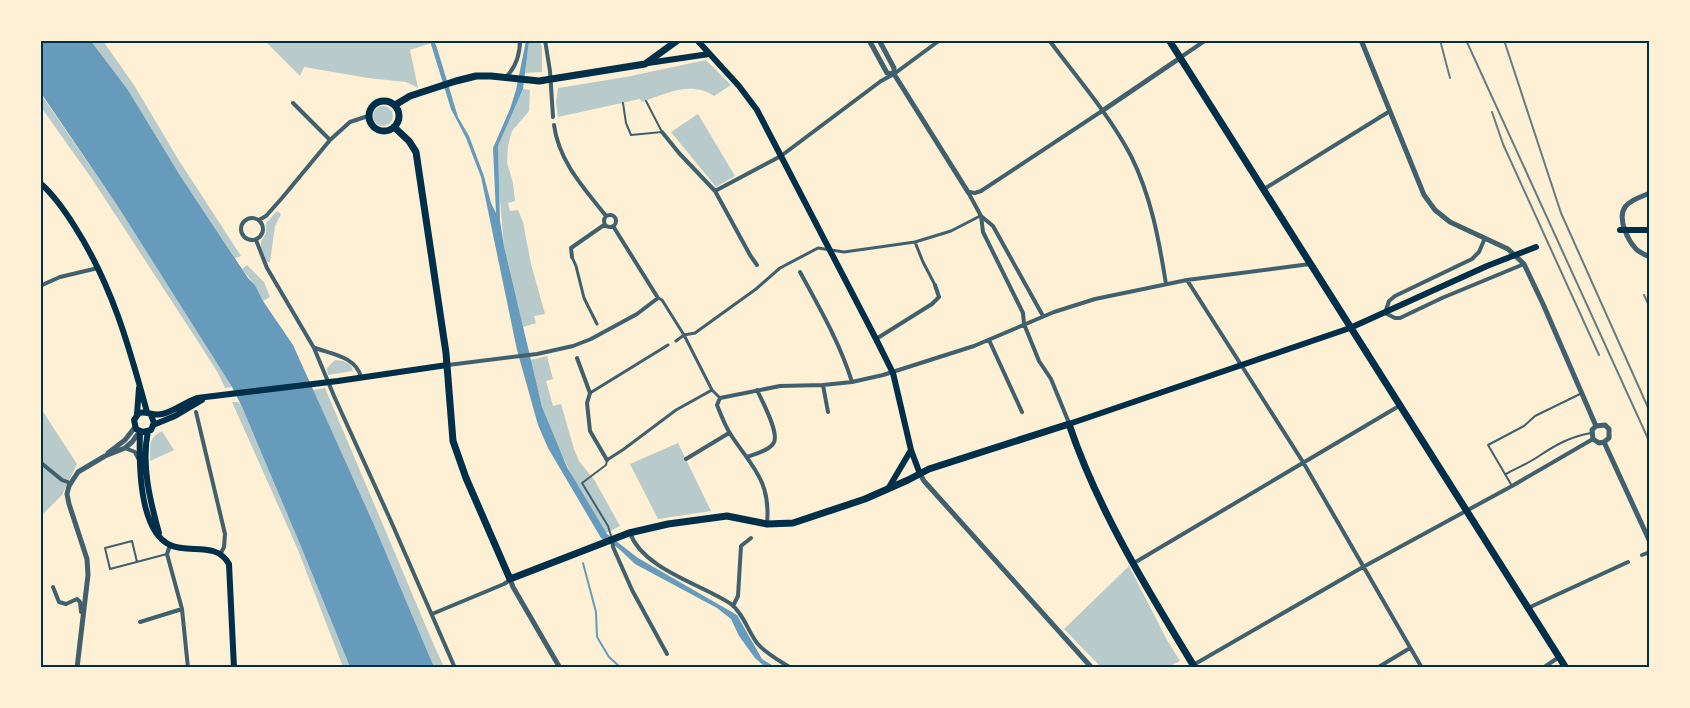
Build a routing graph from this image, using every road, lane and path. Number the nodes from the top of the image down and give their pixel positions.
1 (520, 40) edge
2 (545, 40) edge
3 (678, 40) edge
4 (697, 40) edge
5 (869, 40) edge
6 (879, 40) edge
7 (940, 40) edge
8 (1049, 40) edge
9 (1169, 40) edge
10 (1206, 40) edge
11 (1361, 40) edge
12 (709, 54) junction
13 (1180, 58) junction
14 (645, 64) junction
15 (894, 74) junction
16 (506, 77) junction
17 (550, 80) junction
18 (646, 101) dead end
19 (293, 103) dead end
20 (623, 103) dead end
21 (395, 105) junction
22 (1102, 111) junction
23 (1390, 111) junction
24 (368, 116) junction
25 (553, 117) dead end
26 (554, 125) dead end
27 (394, 127) junction
28 (662, 132) junction
29 (330, 140) junction
30 (781, 156) junction
31 (40, 183) edge
32 (1264, 189) junction
33 (715, 191) junction
34 (968, 192) junction
35 (1650, 194) edge
36 (606, 216) junction
37 (981, 216) junction
38 (259, 220) junction
39 (604, 225) junction
40 (613, 226) junction
41 (1620, 230) dead end
42 (1650, 230) edge
43 (1485, 238) junction
44 (256, 240) junction
45 (915, 242) junction
46 (1536, 247) dead end
47 (829, 249) junction
48 (572, 257) joint
49 (1650, 257) edge
50 (794, 260) junction
51 (1522, 263) junction
52 (1311, 264) junction
53 (757, 265) dead end
54 (796, 265) dead end
55 (99, 268) junction
56 (763, 272) dead end
57 (800, 272) dead end
58 (768, 277) junction
59 (1187, 280) junction
60 (1166, 284) junction
61 (935, 285) joint
62 (40, 286) edge
63 (658, 298) junction
64 (1385, 313) junction
65 (1043, 316) junction
66 (597, 324) dead end
67 (1024, 324) junction
68 (1350, 328) junction
69 (684, 335) junction
70 (876, 339) junction
71 (989, 340) junction
72 (676, 341) dead end
73 (668, 345) dead end
74 (314, 348) junction
75 (577, 358) dead end
76 (447, 365) junction
77 (1242, 366) junction
78 (893, 373) junction
79 (361, 377) junction
80 (852, 381) junction
81 (139, 384) junction
82 (823, 385) junction
83 (712, 390) junction
84 (757, 390) junction
85 (590, 393) junction
86 (1582, 394) junction
87 (205, 398) junction
88 (720, 398) junction
89 (1399, 405) junction
90 (196, 412) dead end
91 (828, 412) dead end
92 (1022, 412) dead end
93 (137, 414) junction
94 (149, 414) junction
95 (1069, 424) junction
96 (1596, 426) junction
97 (151, 428) junction
98 (137, 429) junction
99 (729, 433) junction
100 (1592, 436) junction
101 (1604, 442) junction
102 (125, 448) junction
103 (911, 450) junction
104 (105, 456) junction
105 (747, 458) junction
106 (687, 459) dead end
107 (607, 460) junction
108 (40, 462) edge
109 (140, 462) junction
110 (1303, 462) junction
111 (920, 474) junction
112 (1504, 475) junction
113 (70, 483) junction
114 (1512, 486) junction
115 (888, 489) junction
116 (1467, 510) junction
117 (766, 524) junction
118 (629, 533) junction
119 (160, 536) junction
120 (751, 538) dead end
121 (612, 540) junction
122 (1650, 542) edge
123 (170, 545) junction
124 (1650, 552) edge
125 (221, 553) junction
126 (167, 554) junction
127 (1642, 555) dead end
128 (137, 562) junction
129 (1628, 562) dead end
130 (1134, 563) junction
131 (1363, 567) junction
132 (510, 579) junction
133 (53, 586) dead end
134 (734, 606) junction
135 (1528, 608) junction
136 (182, 609) junction
137 (83, 612) junction
138 (432, 614) junction
139 (140, 622) dead end
140 (1410, 648) junction
141 (667, 654) dead end
142 (1559, 657) junction
143 (1192, 666) edge
144 (77, 668) edge
145 (188, 668) edge
146 (234, 668) edge
147 (455, 668) edge
148 (560, 668) edge
149 (791, 668) edge
150 (1092, 668) edge
151 (1377, 668) edge
152 (1422, 668) edge
153 (1543, 668) edge
154 (1566, 668) edge

1 - 16 street
2 - 17 street
3 - 14 main road
4 - 12 main road
5 - 15 street
6 - 15 street
7 - 15 street
8 - 22 street
9 - 13 main road
10 - 13 street
11 - 23 street
12 - 14 main road
12 - 30 main road
13 - 22 street
13 - 32 main road
14 - 17 main road
15 - 30 street
15 - 34 street
16 - 17 main road
16 - 21 main road
17 - 25 street
18 - 28 lane
19 - 29 street
20 - 28 lane
21 - 24 main road
21 - 27 main road
22 - 34 street
22 - 60 street
23 - 32 street
23 - 43 street
24 - 27 main road
24 - 29 street
26 - 36 street
27 - 76 main road
28 - 33 street
29 - 38 street
30 - 33 street
30 - 47 main road
31 - 55 main road
32 - 52 main road
33 - 53 street
34 - 37 street
35 - 49 street
36 - 39 street
36 - 40 street
37 - 45 street
37 - 65 street
37 - 67 street
38 - 44 street
38 - 44 street
39 - 40 street
39 - 48 street
40 - 63 street
41 - 42 main road
43 - 51 street
43 - 64 street
44 - 74 street
45 - 47 street
45 - 61 street
46 - 64 main road
47 - 50 street
47 - 70 main road
48 - 66 street
50 - 54 street
50 - 58 street
51 - 64 street
51 - 86 street
52 - 59 street
52 - 68 main road
55 - 62 street
55 - 81 main road
56 - 58 street
57 - 80 street
58 - 69 street
59 - 60 street
59 - 77 street
60 - 65 street
61 - 70 street
63 - 69 street
63 - 76 street
64 - 68 main road
65 - 67 street
67 - 71 street
67 - 95 street
68 - 77 main road
68 - 89 main road
69 - 72 street
69 - 83 street
70 - 78 main road
71 - 78 street
71 - 92 street
73 - 85 street
74 - 79 street
74 - 138 street
75 - 85 street
76 - 79 main road
76 - 132 main road
77 - 95 main road
77 - 110 street
78 - 80 street
78 - 103 main road
79 - 87 main road
80 - 82 street
81 - 93 main road
81 - 94 main road
82 - 84 street
82 - 91 street
83 - 88 street
83 - 107 street
84 - 88 street
84 - 105 street
85 - 107 street
86 - 96 street
86 - 112 lane
87 - 94 main road
87 - 97 main road
88 - 99 street
89 - 110 street
89 - 116 main road
90 - 125 street
93 - 94 main road
93 - 98 main road
94 - 97 main road
95 - 111 main road
95 - 130 main road
96 - 100 street
96 - 101 street
97 - 98 main road
97 - 119 main road
98 - 102 street
98 - 104 street
98 - 109 main road
99 - 105 street
99 - 106 street
100 - 101 street
100 - 112 lane
100 - 114 street
101 - 122 street
102 - 104 street
102 - 109 street
103 - 111 main road
103 - 115 main road
104 - 113 street
105 - 117 street
107 - 121 lane
108 - 113 street
109 - 119 main road
110 - 130 street
110 - 131 street
111 - 115 main road
111 - 150 street
112 - 114 lane
113 - 137 street
114 - 116 street
115 - 117 main road
116 - 131 street
116 - 135 main road
117 - 118 main road
118 - 121 main road
118 - 134 street
119 - 123 main road
120 - 134 street
121 - 132 main road
121 - 141 street
123 - 125 main road
123 - 126 street
124 - 127 street
125 - 146 main road
126 - 128 lane
126 - 136 street
128 - 128 lane
129 - 135 street
130 - 143 main road
131 - 140 street
131 - 143 street
132 - 138 street
132 - 148 street
133 - 137 street
134 - 149 street
135 - 142 main road
136 - 139 street
136 - 145 street
137 - 144 street
138 - 147 street
140 - 151 street
140 - 152 street
142 - 153 street
142 - 154 main road

